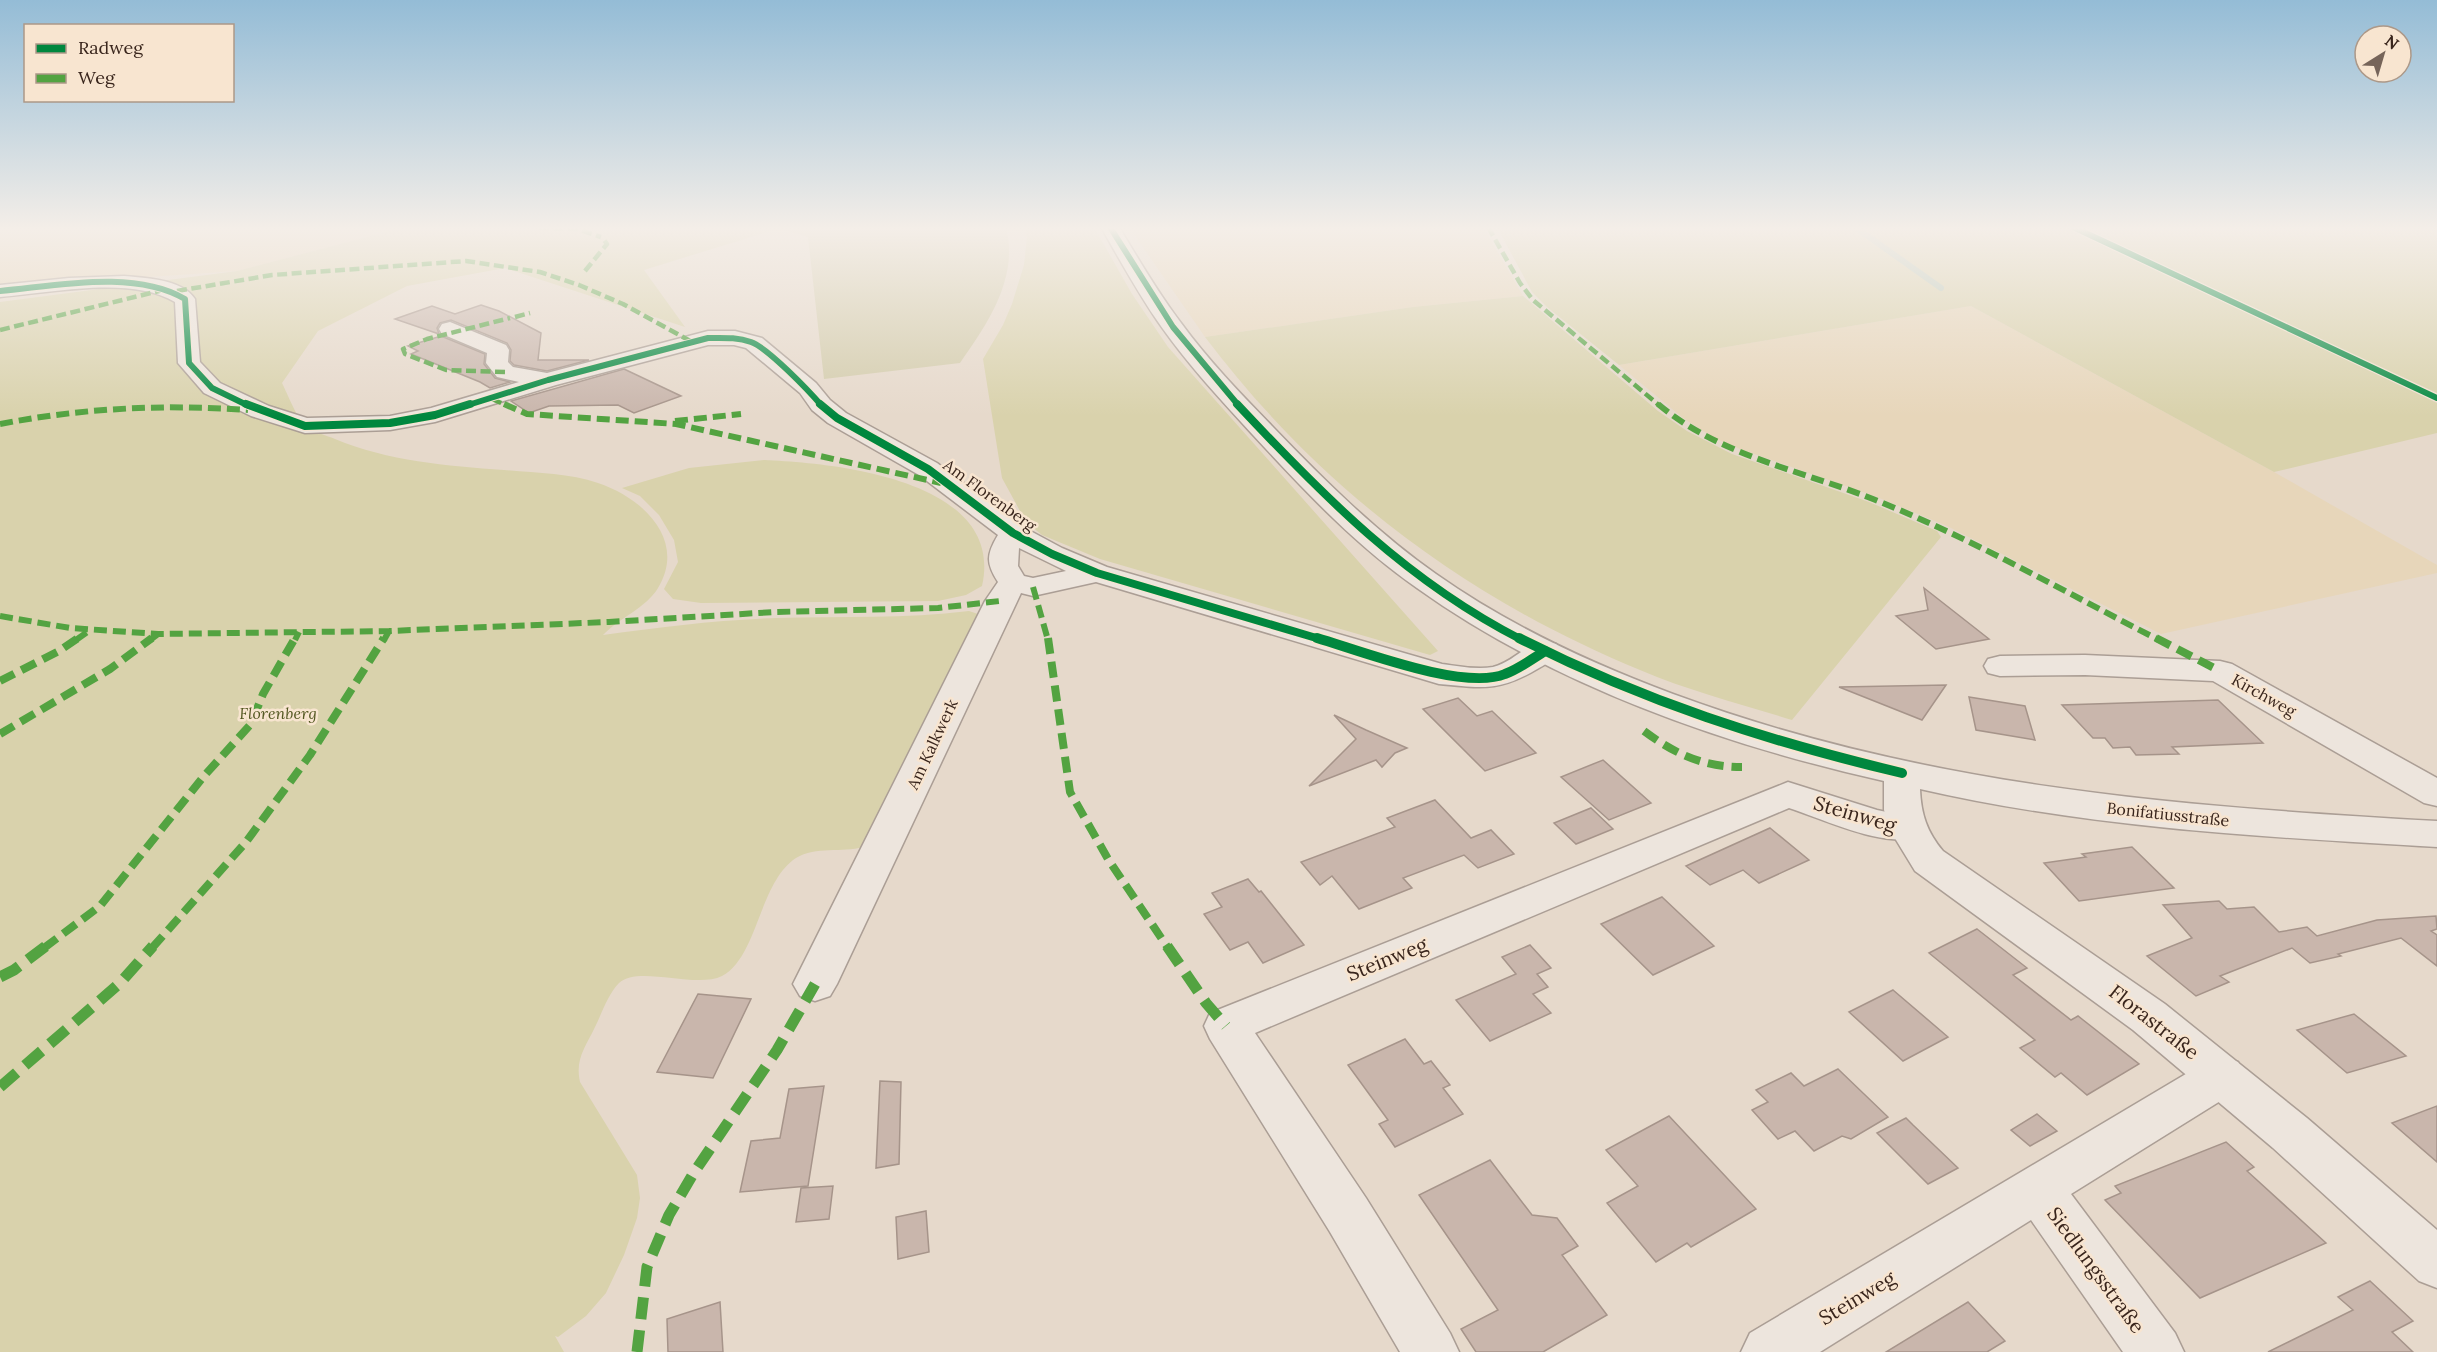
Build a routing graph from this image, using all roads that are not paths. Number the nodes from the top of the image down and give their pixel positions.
1 (173, 290) edge
2 (1151, 290) edge
3 (450, 329) dead end
4 (548, 380) junction
5 (1013, 533) junction
6 (1097, 573) junction
7 (1013, 582) junction
8 (1545, 651) junction
9 (2000, 666) dead end
10 (1902, 773) junction
11 (2437, 794) edge
12 (1907, 828) junction
13 (2437, 834) edge
14 (815, 984) dead end
15 (2222, 1076) junction
16 (2037, 1188) junction
17 (2437, 1263) edge
18 (1431, 1352) edge
19 (1769, 1352) edge
20 (2156, 1352) edge

1 - 4 street, Am Florenberg
2 - 8 street, Bonifatiusstraße
3 - 4 street
4 - 5 street, Am Florenberg
5 - 6 street, Am Florenberg
5 - 7 street
6 - 7 street
6 - 8 street, Am Florenberg
7 - 14 street, Am Kalkwerk
8 - 10 street, Bonifatiusstraße
9 - 11 street, Kirchweg
10 - 12 street, Florastraße
10 - 13 street, Bonifatiusstraße
12 - 15 street, Florastraße
12 - 18 street, Steinweg
15 - 16 street, Steinweg
15 - 17 street, Florastraße
16 - 19 street, Steinweg
16 - 20 street, Siedlungsstraße

